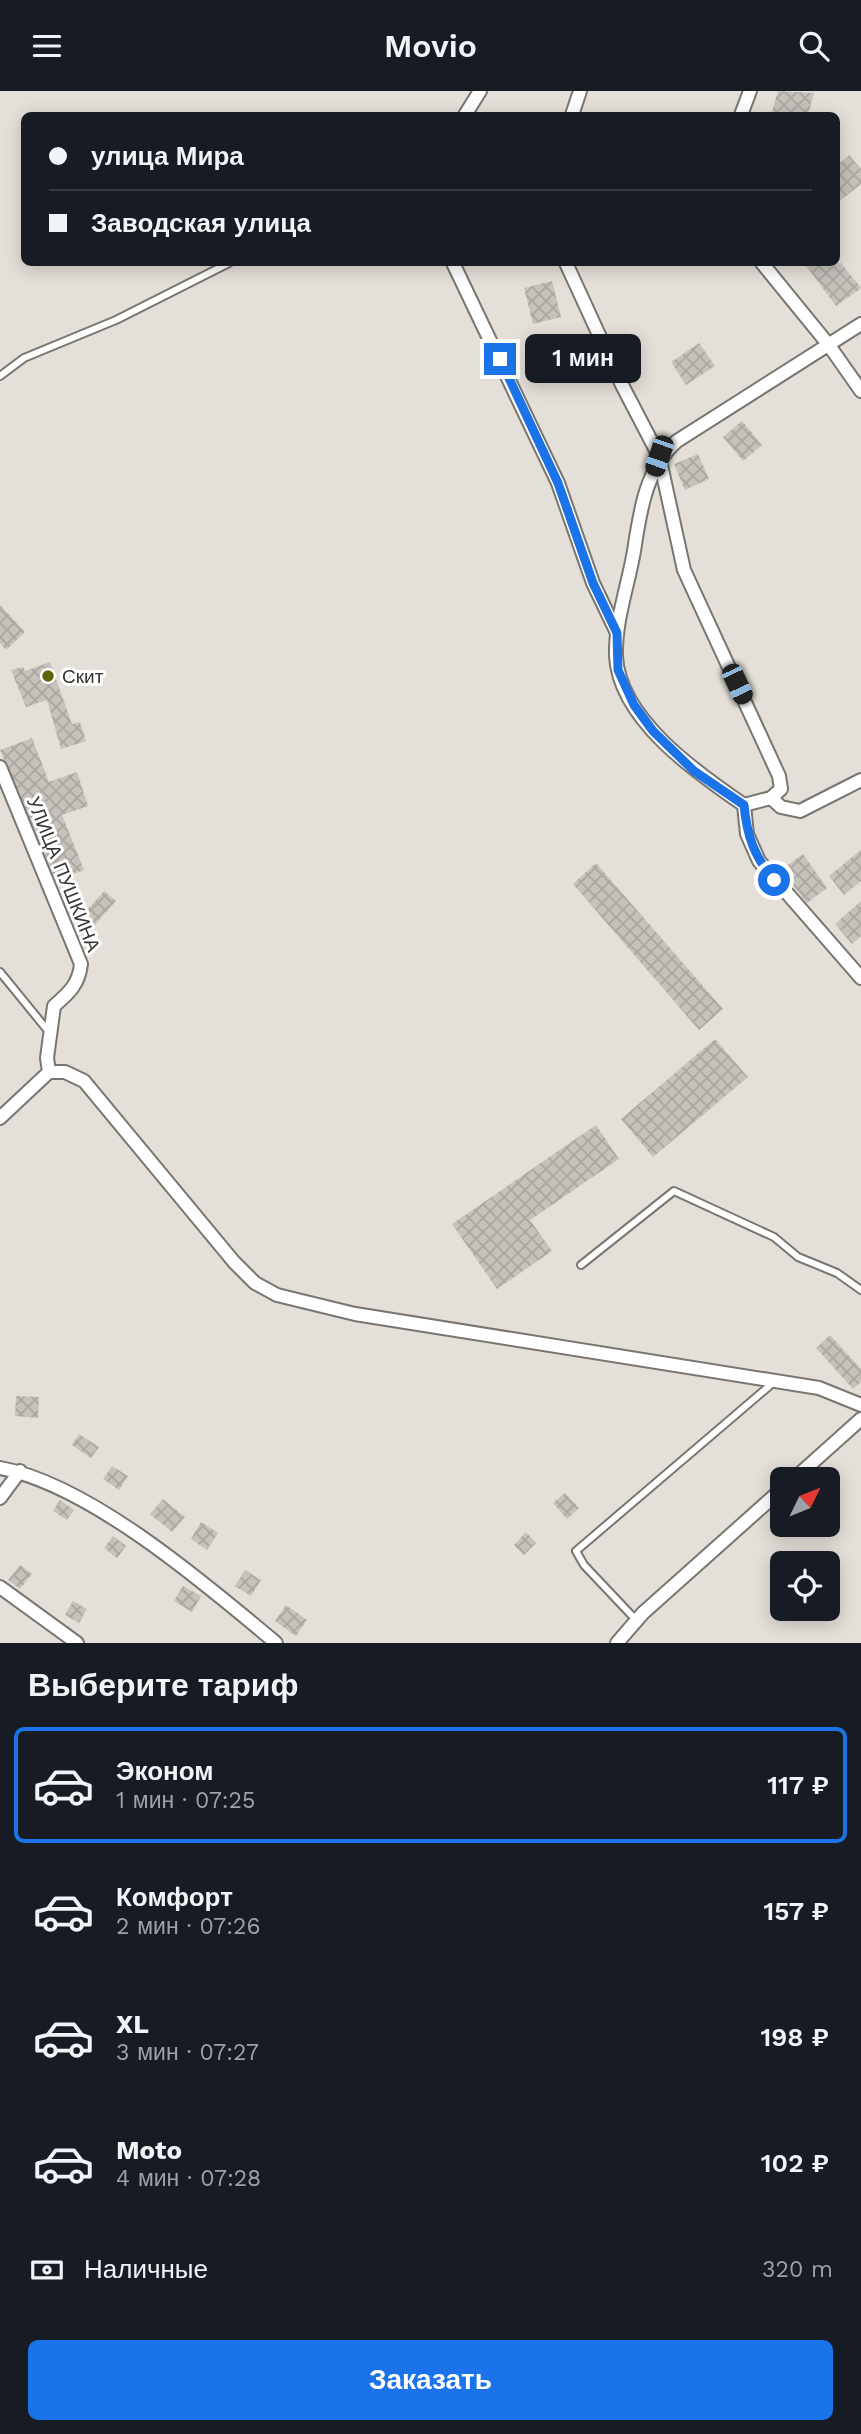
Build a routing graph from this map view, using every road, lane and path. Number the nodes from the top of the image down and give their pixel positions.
1 (480, 91) edge
2 (580, 91) edge
3 (750, 91) edge
4 (467, 112) edge
5 (573, 112) edge
6 (742, 112) edge
7 (223, 266) edge
8 (454, 266) edge
9 (567, 266) edge
10 (764, 266) edge
11 (861, 324) edge
12 (828, 344) junction
13 (0, 376) edge
14 (861, 391) edge
15 (659, 456) junction
16 (617, 633) junction
17 (0, 767) edge
18 (861, 780) edge
19 (771, 798) junction
20 (744, 805) junction
21 (0, 972) edge
22 (861, 978) edge
23 (52, 1036) junction
24 (49, 1072) junction
25 (0, 1118) edge
26 (581, 1265) dead end
27 (861, 1290) edge
28 (774, 1382) junction
29 (861, 1405) edge
30 (861, 1419) edge
31 (807, 1467) edge
32 (0, 1468) edge
33 (20, 1471) junction
34 (0, 1498) edge
35 (770, 1500) edge
36 (0, 1587) edge
37 (636, 1621) junction
38 (271, 1641) edge
39 (77, 1643) edge
40 (617, 1643) edge

1 - 4 street
2 - 5 street
3 - 6 street
7 - 13 lane
8 - 16 street
9 - 15 street
10 - 12 street
11 - 12 street
12 - 14 street
12 - 15 street
15 - 16 street
15 - 19 street
16 - 20 street
17 - 23 street, УЛИЦА ПУШКИНА
18 - 19 street
19 - 20 street
20 - 22 street
21 - 23 lane
23 - 24 street, УЛИЦА ПУШКИНА
24 - 25 street
24 - 28 street
26 - 27 lane
28 - 29 street
28 - 37 lane
30 - 31 street
32 - 33 street
33 - 34 street
33 - 38 street
35 - 37 street
36 - 39 street
37 - 40 street

